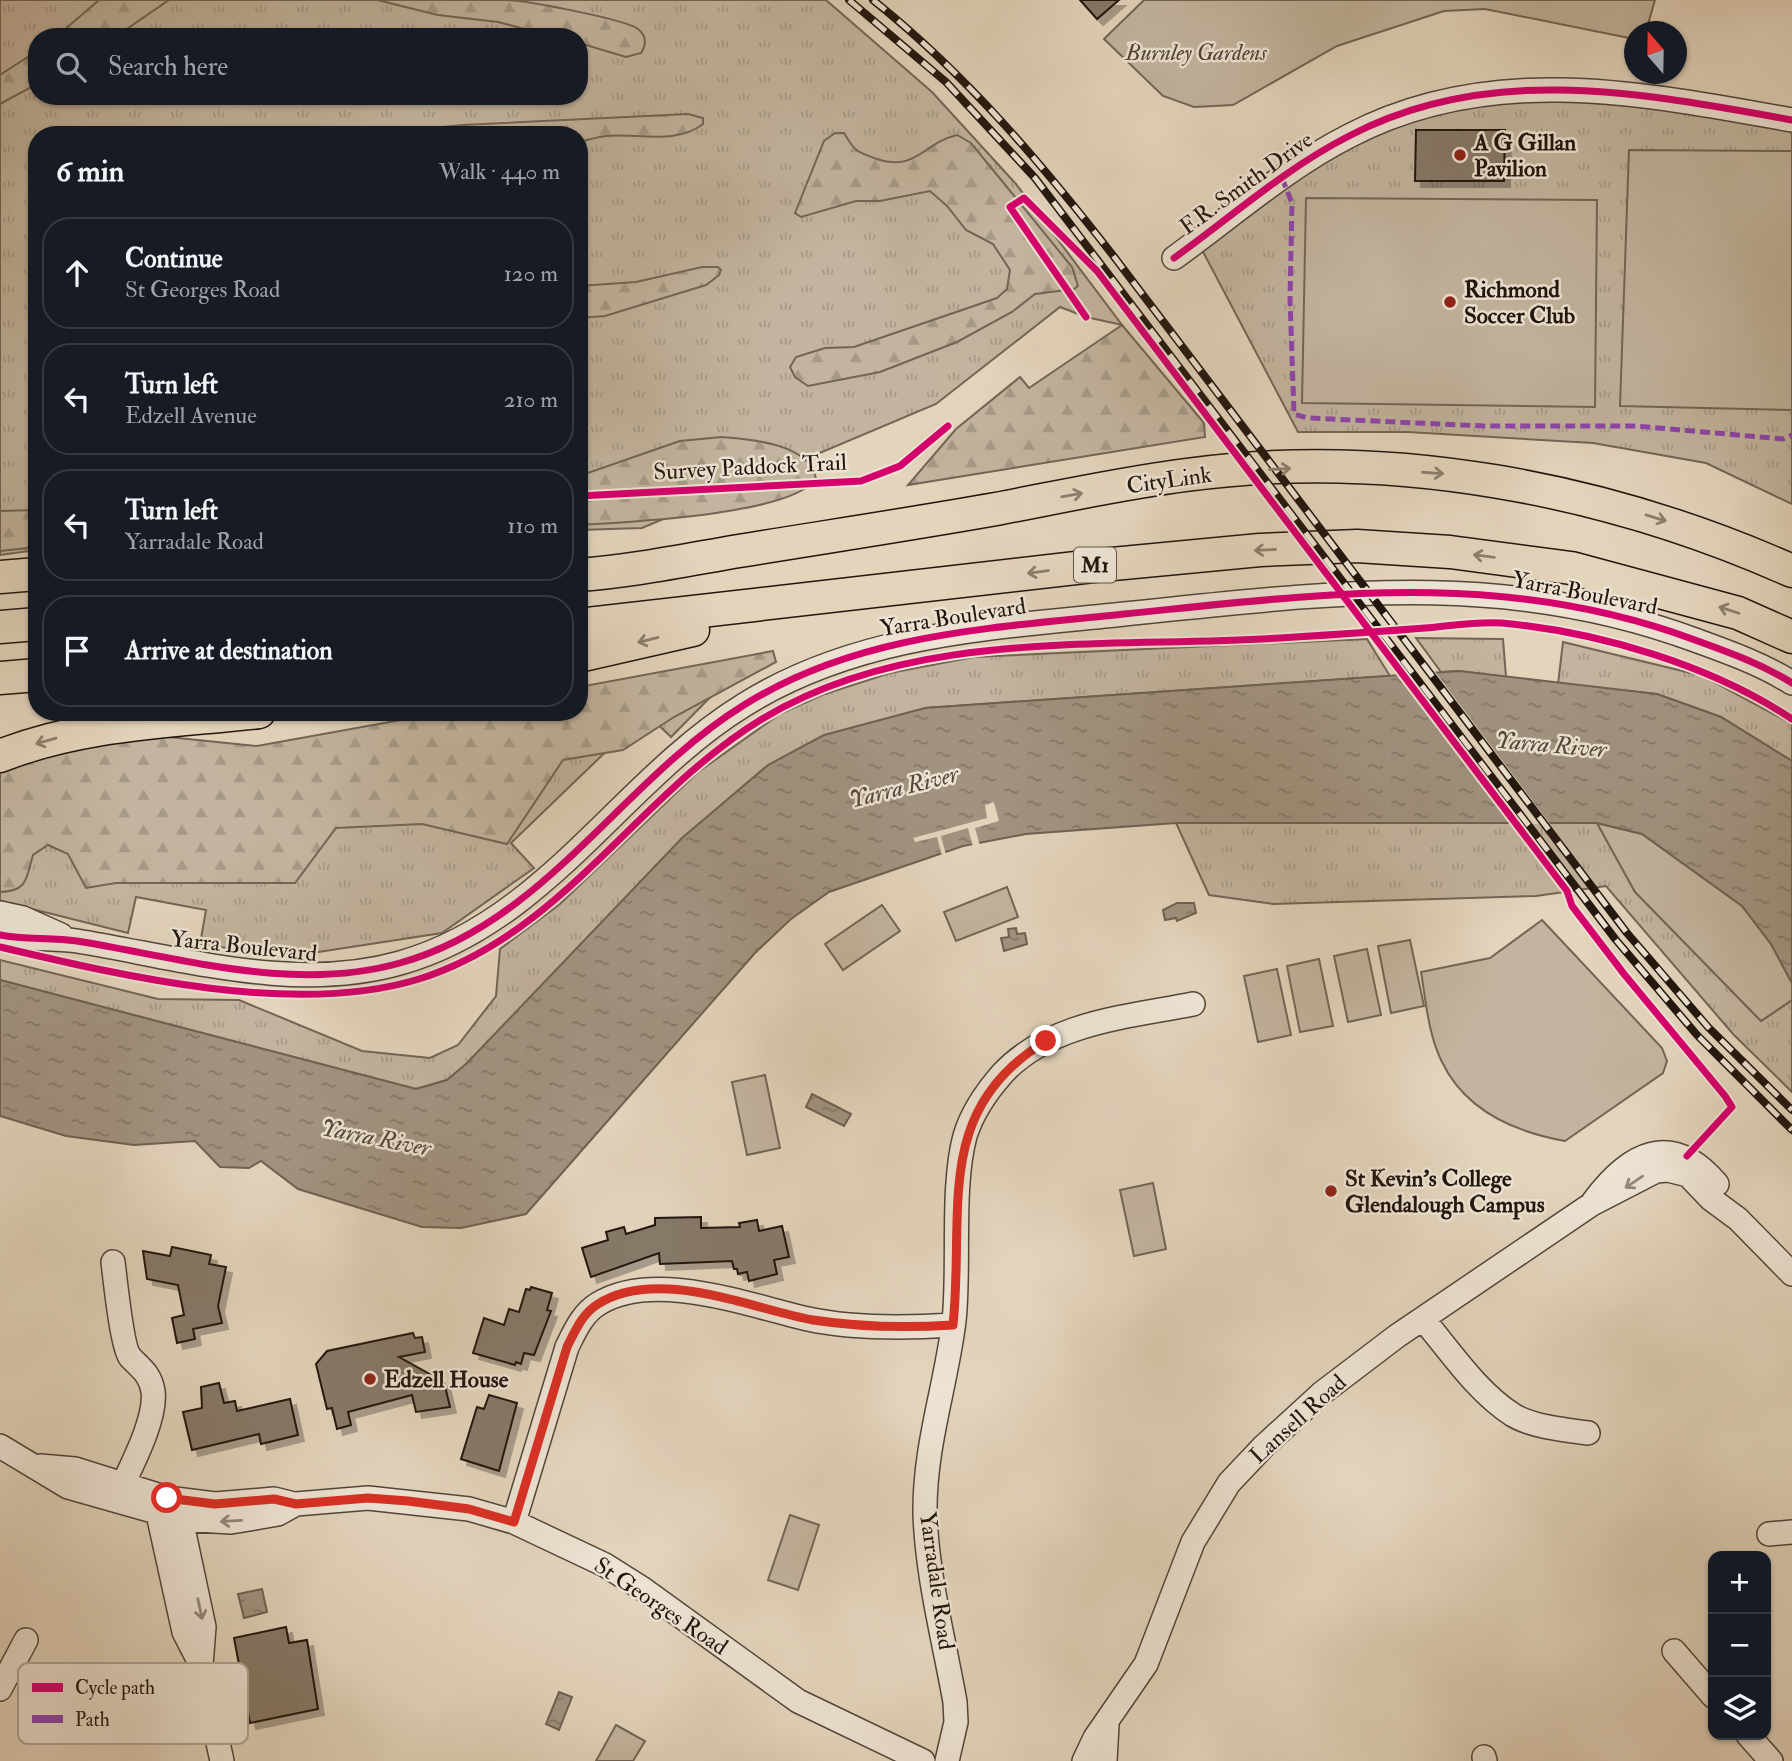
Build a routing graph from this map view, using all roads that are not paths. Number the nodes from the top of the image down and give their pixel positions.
1 (1792, 120) edge
2 (1174, 258) dead end
3 (981, 511) junction
4 (588, 553) edge
5 (1792, 571) edge
6 (28, 574) edge
7 (588, 574) edge
8 (0, 577) edge
9 (834, 596) junction
10 (588, 624) edge
11 (28, 625) edge
12 (0, 627) edge
13 (1792, 637) edge
14 (588, 654) edge
15 (28, 676) edge
16 (0, 678) edge
17 (1792, 682) edge
18 (168, 721) edge
19 (0, 756) edge
20 (0, 913) edge
21 (0, 935) edge
22 (70, 940) junction
23 (1193, 1004) dead end
24 (113, 1262) dead end
25 (1792, 1274) edge
26 (1423, 1319) junction
27 (953, 1325) junction
28 (1588, 1433) dead end
29 (0, 1446) edge
30 (119, 1492) junction
31 (296, 1504) junction
32 (162, 1506) junction
33 (181, 1519) junction
34 (514, 1522) junction
35 (26, 1640) dead end
36 (1674, 1651) dead end
37 (200, 1663) edge
38 (201, 1663) edge
39 (0, 1689) edge
40 (1708, 1690) edge
41 (1101, 1730) junction
42 (1752, 1740) edge
43 (923, 1761) edge
44 (947, 1761) edge
45 (1067, 1761) edge
46 (1084, 1761) edge
47 (1105, 1761) edge
48 (1771, 1761) edge

1 - 2 street, F.R. Smith Drive
3 - 4 highway
3 -> 5 highway, CityLink
3 - 7 highway, CityLink
6 - 8 highway
9 - 10 highway, M1
13 -> 9 highway, M1
9 -> 14 highway
11 - 12 highway
15 - 16 highway
17 - 22 street, Yarra Boulevard
18 -> 19 highway
20 - 22 street, Yarra Boulevard
21 - 22 street, Yarra Boulevard
23 - 27 street, Yarradale Road
24 - 30 street
25 - 26 street, Lansell Road
26 - 28 street
26 - 41 street, Lansell Road
27 - 34 street
27 - 44 street, Yarradale Road
29 - 30 street, St Georges Road
30 - 32 street, St Georges Road
31 - 32 street, St Georges Road
31 -> 33 street, St Georges Road
31 - 34 street, St Georges Road
32 - 33 street
32 - 37 street
33 -> 38 street
34 - 43 street, St Georges Road
35 - 39 street
36 - 40 street
41 - 45 street, Lansell Road
41 - 46 street, Lansell Road
41 - 47 street
42 - 48 street

